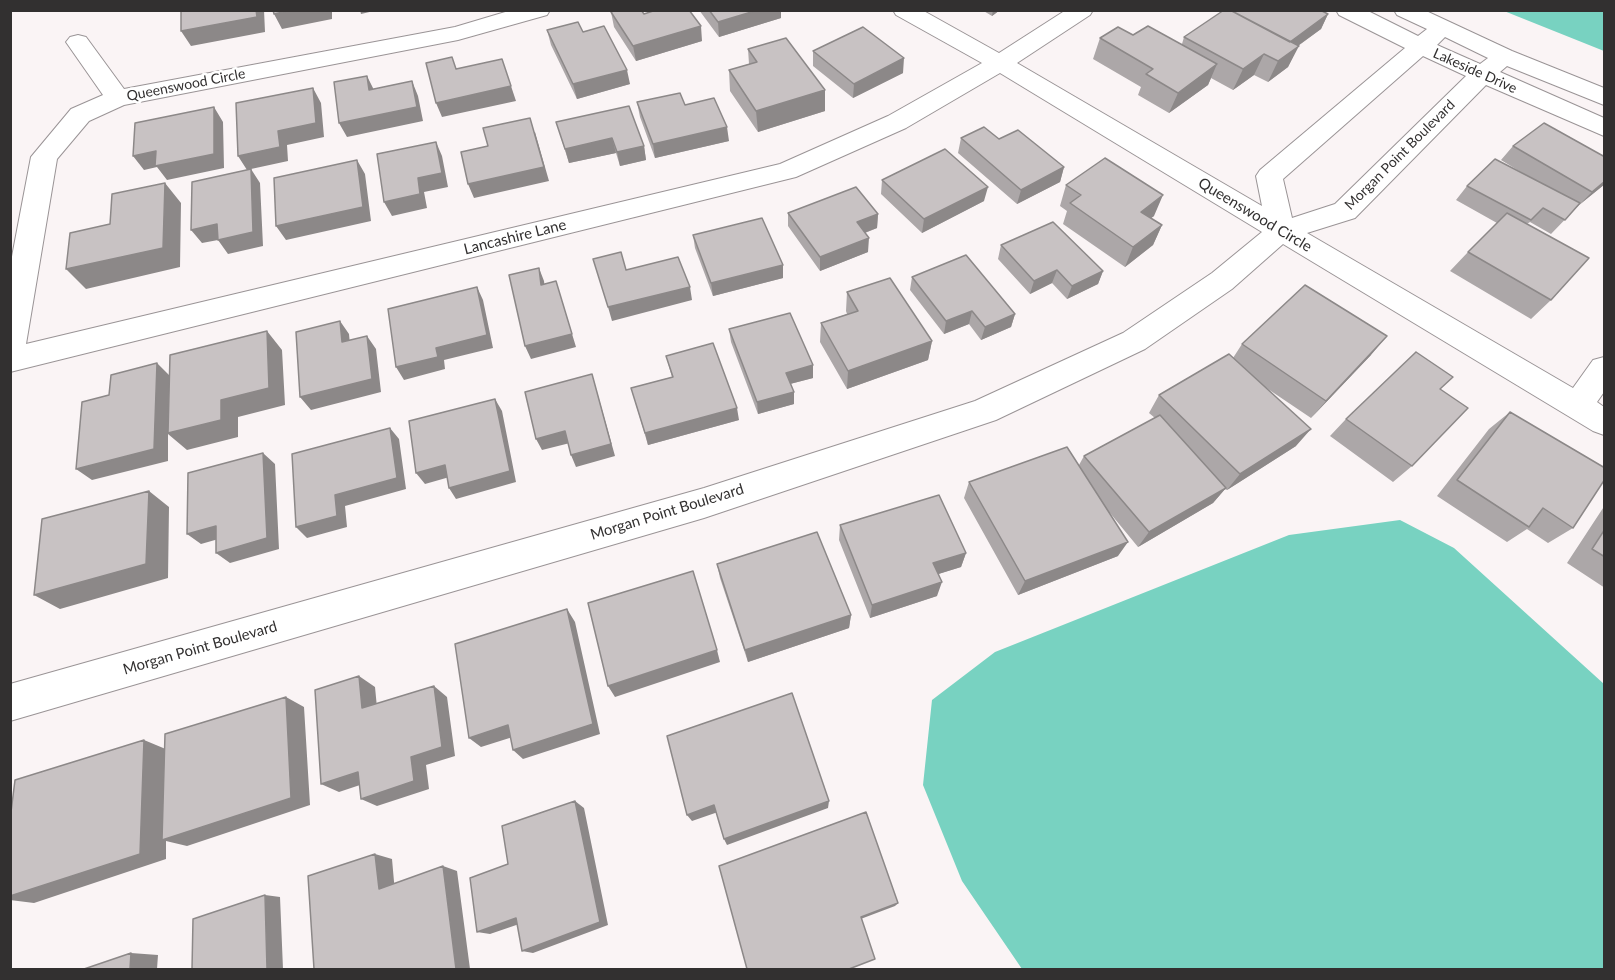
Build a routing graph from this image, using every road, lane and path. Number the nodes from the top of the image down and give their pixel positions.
1 (539, 10) edge
2 (904, 10) edge
3 (1082, 10) edge
4 (1347, 10) edge
5 (1406, 10) edge
6 (1442, 28) junction
7 (78, 42) dead end
8 (1422, 47) junction
9 (1504, 56) junction
10 (1000, 63) junction
11 (1482, 74) junction
12 (1605, 97) edge
13 (118, 98) junction
14 (1605, 128) edge
15 (1281, 231) junction
16 (10, 349) edge
17 (10, 360) edge
18 (1605, 369) edge
19 (1578, 405) junction
20 (1605, 422) edge
21 (10, 703) edge

1 - 13 street, Queenswood Circle
2 - 10 street, Queenswood Circle
3 - 10 street, Lancashire Lane
4 - 8 street, Lakeside Drive
5 - 6 street, Lakeside Drive
6 - 8 street
6 - 9 street, Lakeside Drive
7 - 13 street
8 - 11 street, Lakeside Drive
8 - 15 street
9 - 11 street, Morgan Point Boulevard
9 - 12 street, Lakeside Drive
10 - 15 street, Queenswood Circle
10 - 17 street, Lancashire Lane
11 - 14 street, Lakeside Drive
11 - 15 street, Morgan Point Boulevard
13 - 16 street, Queenswood Circle
15 - 19 street, Queenswood Circle
15 - 21 street, Morgan Point Boulevard
18 - 19 street
19 - 20 street, Queenswood Circle

